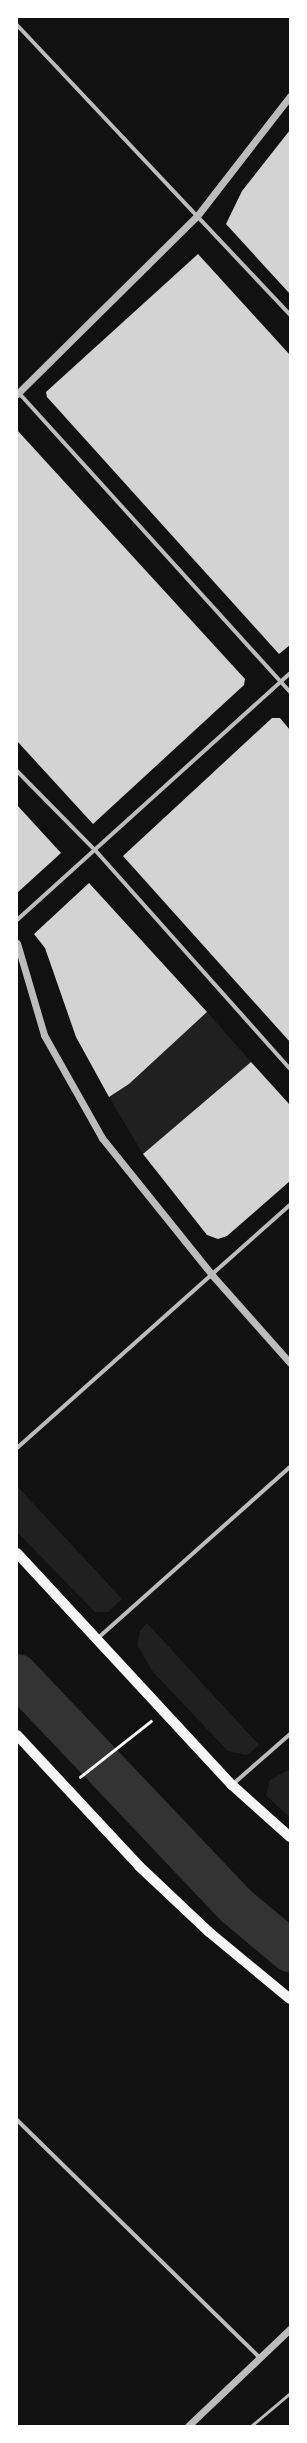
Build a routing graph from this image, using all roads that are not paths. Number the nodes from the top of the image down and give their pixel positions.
1 (17, 25) edge
2 (290, 96) edge
3 (197, 216) junction
4 (290, 315) edge
5 (17, 392) edge
6 (290, 673) edge
7 (280, 682) junction
8 (290, 692) edge
9 (17, 771) edge
10 (95, 850) junction
11 (17, 920) edge
12 (17, 944) edge
13 (290, 1069) edge
14 (290, 1205) edge
15 (212, 1275) junction
16 (290, 1362) edge
17 (17, 1448) edge
18 (290, 1467) edge
19 (17, 1553) edge
20 (98, 1638) junction
21 (290, 1734) edge
22 (17, 1735) edge
23 (232, 1785) junction
24 (290, 1837) edge
25 (290, 1999) edge
26 (17, 2120) edge
27 (290, 2329) edge
28 (259, 2357) junction
29 (290, 2393) edge
30 (188, 2426) edge
31 (251, 2426) edge

1 - 3 street
2 - 3 street
3 - 4 street
3 - 5 street
5 - 7 street
6 - 7 street
7 - 8 street
7 - 10 street
9 - 10 street
10 - 11 street
10 - 13 street
12 - 15 street
14 - 15 street
15 - 16 street
15 - 17 street
18 - 20 street
19 - 20 main road
20 - 23 main road
21 - 23 street
22 - 25 main road
23 - 24 main road
26 - 28 street
27 - 28 street
28 - 30 street
29 - 31 lane

